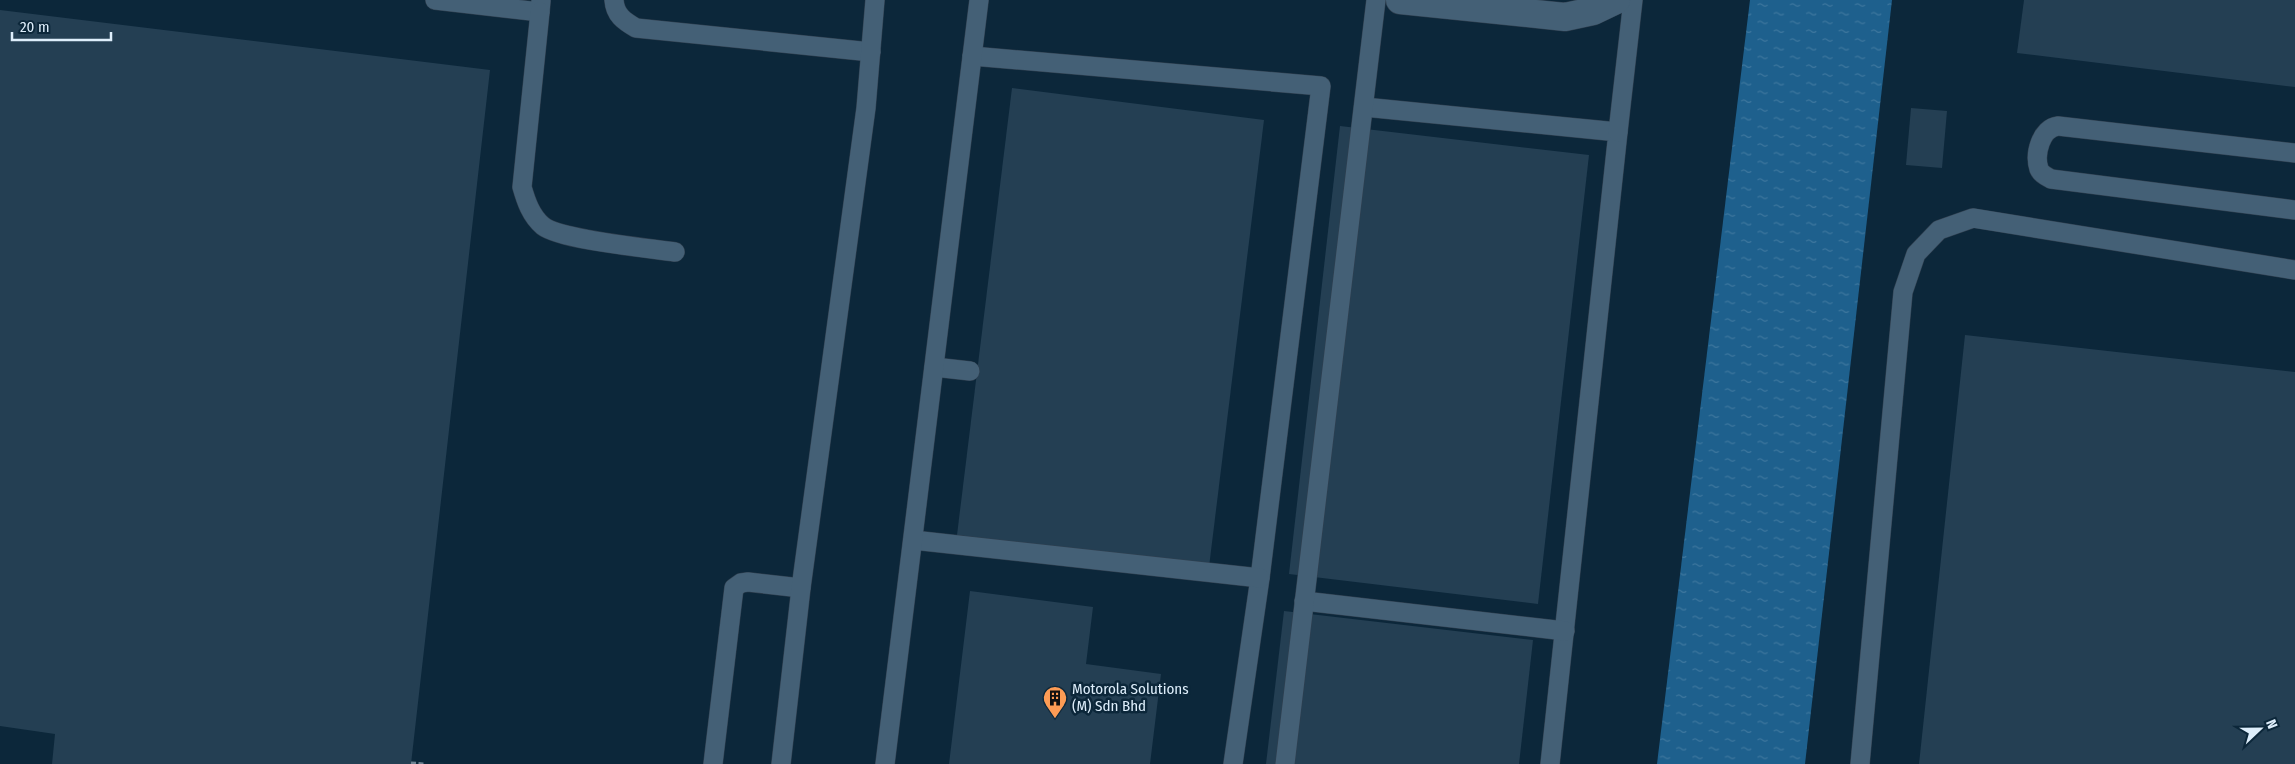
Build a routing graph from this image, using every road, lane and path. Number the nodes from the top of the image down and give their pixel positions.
1 (435, 0) edge
2 (614, 0) edge
3 (875, 0) edge
4 (978, 0) edge
5 (1376, 0) edge
6 (1400, 0) edge
7 (1616, 0) edge
8 (1633, 0) edge
9 (541, 6) edge
10 (871, 52) junction
11 (972, 56) junction
12 (1364, 107) junction
13 (1618, 132) junction
14 (2295, 154) edge
15 (2295, 210) edge
16 (675, 252) dead end
17 (2295, 270) edge
18 (934, 367) junction
19 (970, 371) dead end
20 (913, 540) junction
21 (1260, 578) junction
22 (801, 588) junction
23 (1304, 601) junction
24 (1565, 630) junction
25 (411, 763) dead end
26 (425, 764) edge
27 (713, 764) edge
28 (781, 764) edge
29 (885, 764) edge
30 (1233, 764) edge
31 (1285, 764) edge
32 (1550, 764) edge
33 (1860, 764) edge

1 - 9 lane
2 - 10 lane
3 - 10 lane
4 - 11 lane
5 - 12 lane
6 - 7 street
8 - 13 lane
9 - 16 lane
10 - 22 lane
11 - 18 lane
11 - 21 lane
12 - 13 lane
12 - 23 lane
13 - 24 lane
14 - 15 lane
17 - 33 lane
18 - 19 lane
18 - 20 lane
20 - 21 lane
20 - 29 lane
21 - 30 lane
22 - 27 lane
22 - 28 lane
23 - 24 lane
23 - 31 lane
24 - 32 lane
25 - 26 path

